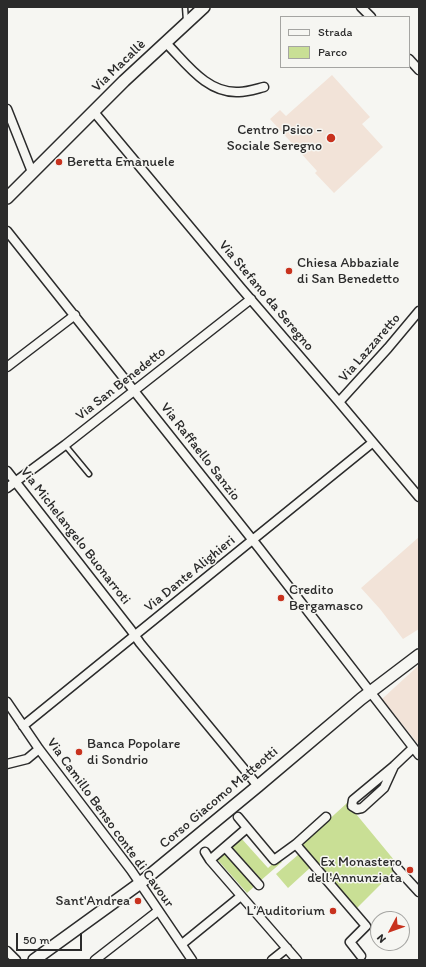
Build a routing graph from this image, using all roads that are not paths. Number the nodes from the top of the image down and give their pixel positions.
1 (185, 7) edge
2 (204, 7) edge
3 (362, 7) edge
4 (370, 16) edge
5 (186, 24) junction
6 (166, 43) junction
7 (410, 60) edge
8 (419, 70) edge
9 (264, 87) dead end
10 (7, 109) edge
11 (94, 112) junction
12 (32, 172) junction
13 (7, 198) edge
14 (7, 230) edge
15 (251, 299) junction
16 (419, 310) edge
17 (75, 315) junction
18 (7, 367) edge
19 (135, 390) junction
20 (340, 402) junction
21 (372, 443) junction
22 (65, 445) junction
23 (7, 471) edge
24 (89, 474) dead end
25 (16, 482) junction
26 (7, 488) edge
27 (419, 497) edge
28 (253, 540) junction
29 (135, 635) junction
30 (419, 655) edge
31 (370, 692) junction
32 (7, 702) edge
33 (23, 726) junction
34 (413, 748) junction
35 (39, 750) junction
36 (419, 755) edge
37 (7, 764) edge
38 (394, 766) junction
39 (258, 786) junction
40 (238, 817) dead end
41 (326, 817) dead end
42 (247, 828) junction
43 (296, 844) junction
44 (225, 847) junction
45 (205, 852) dead end
46 (210, 860) junction
47 (397, 868) dead end
48 (139, 884) junction
49 (259, 884) dead end
50 (419, 892) edge
51 (241, 896) junction
52 (158, 911) junction
53 (182, 944) junction
54 (288, 948) junction
55 (7, 951) edge
56 (361, 956) dead end
57 (16, 960) edge
58 (34, 960) edge
59 (95, 960) edge
60 (192, 960) edge
61 (272, 960) edge
62 (297, 960) edge

1 - 5 lane
2 - 5 main road, Via Macallè
3 - 4 street
5 - 6 main road, Via Macallè
6 - 9 street, Via Macallè
6 - 11 main road, Via Macallè
7 - 8 street
10 - 12 street
11 - 12 main road, Via Macallè
11 - 15 street, Via Stefano da Seregno
12 - 13 main road, Via Macallè
14 - 17 street, Via Raffaello Sanzio
15 - 19 street, Via San Benedetto
15 - 20 street, Via Stefano da Seregno
16 - 20 street, Via Lazzaretto
17 - 18 street
17 - 19 street, Via Raffaello Sanzio
19 - 22 street, Via San Benedetto
19 - 28 street, Via Raffaello Sanzio
20 - 21 street, Via Stefano da Seregno
21 - 27 street, Via Stefano da Seregno
21 - 28 street, Via Dante Alighieri
22 - 24 lane
22 - 25 street, Via San Benedetto
23 - 25 street, Via Michelangelo Buonarroti
25 - 26 street, Via San Benedetto
25 - 29 street, Via Michelangelo Buonarroti
28 - 29 street, Via Dante Alighieri
28 - 31 street, Via Raffaello Sanzio
29 - 33 street, Via Dante Alighieri
29 - 39 street, Via Michelangelo Buonarroti
30 - 31 main road, Corso Giacomo Matteotti
31 - 34 street, Via Raffaello Sanzio
31 - 39 main road, Corso Giacomo Matteotti
32 - 33 street, Via Camillo Benso conte di Cavour
33 - 35 street, Via Camillo Benso conte di Cavour
34 - 36 street, Via Raffaello Sanzio
34 - 38 street
35 - 37 street
35 - 48 street, Via Camillo Benso conte di Cavour
38 - 38 street
39 - 48 main road, Corso Giacomo Matteotti
40 - 42 street
41 - 43 street
42 - 43 street
42 - 44 street
43 - 56 street
44 - 46 street
44 - 49 street
45 - 46 street
46 - 51 street
47 - 50 street
48 - 52 street, Via Camillo Benso conte di Cavour
48 - 58 main road, Corso Giacomo Matteotti
51 - 53 street
51 - 54 street
52 - 53 street, Via Camillo Benso conte di Cavour
52 - 59 street
53 - 60 street, Via Camillo Benso conte di Cavour
54 - 61 street
54 - 62 street
55 - 57 street

